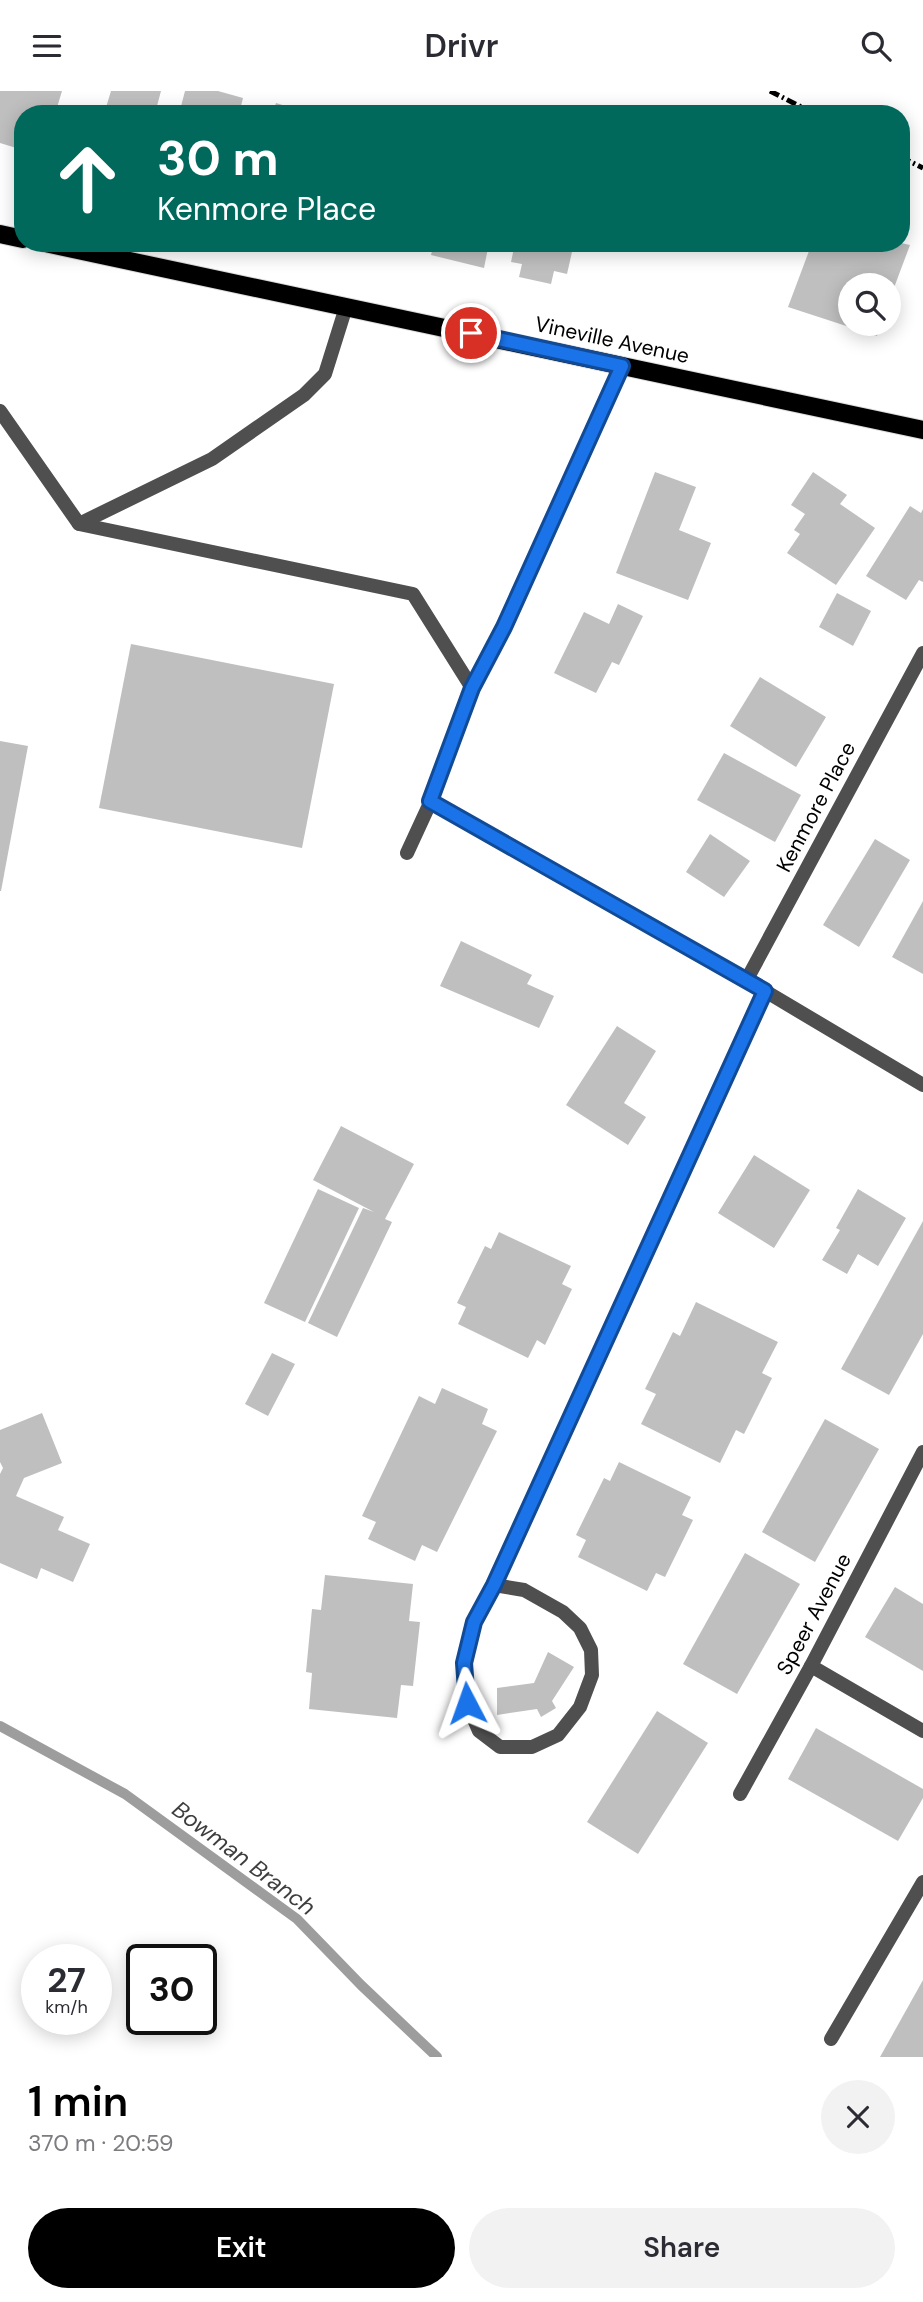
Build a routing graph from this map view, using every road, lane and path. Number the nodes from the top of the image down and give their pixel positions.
1 (87, 252) edge
2 (346, 307) junction
3 (622, 366) junction
4 (0, 411) edge
5 (923, 430) edge
6 (79, 524) junction
7 (923, 653) edge
8 (472, 688) junction
9 (430, 801) junction
10 (407, 853) dead end
11 (746, 981) junction
12 (765, 991) junction
13 (923, 1085) edge
14 (923, 1452) edge
15 (494, 1585) junction
16 (811, 1666) junction
17 (923, 1731) edge
18 (740, 1794) dead end
19 (923, 1882) edge
20 (831, 2039) dead end

1 - 2 main road, Vineville Avenue
2 - 3 main road, Vineville Avenue
2 - 6 street
3 - 5 main road, Vineville Avenue
3 - 8 street
4 - 6 street
6 - 8 street
7 - 11 street, Kenmore Place
8 - 9 street
9 - 10 street
9 - 11 street
11 - 12 street
12 - 13 street
12 - 15 street
14 - 16 street, Speer Avenue
15 - 15 street
16 - 17 street
16 - 18 street, Speer Avenue
19 - 20 street

